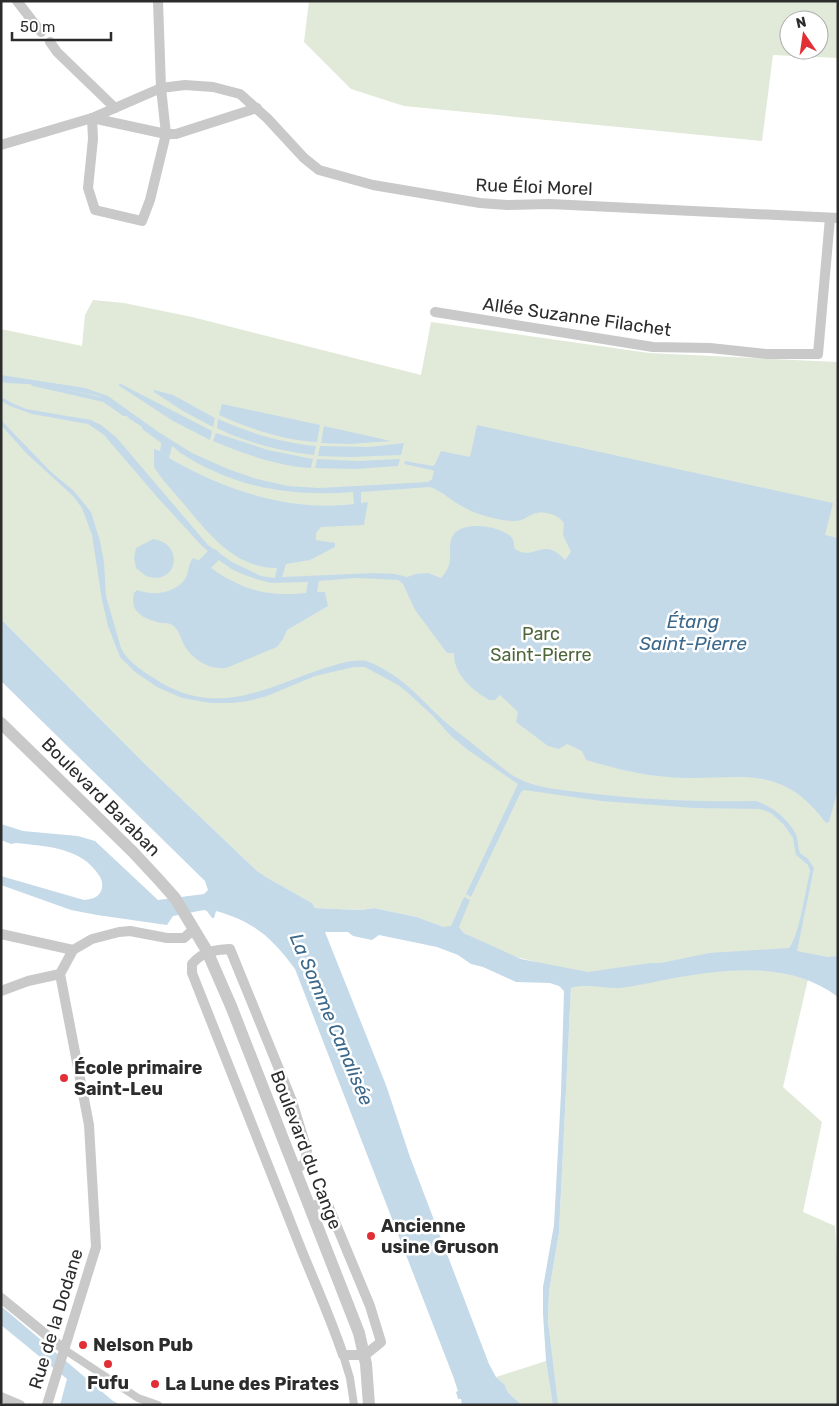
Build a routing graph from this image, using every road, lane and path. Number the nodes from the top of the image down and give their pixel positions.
1 (17, 1) edge
2 (158, 1) edge
3 (41, 32) joint
4 (50, 42) joint
5 (161, 88) junction
6 (115, 108) junction
7 (257, 108) junction
8 (92, 118) junction
9 (166, 134) junction
10 (1, 145) edge
11 (834, 218) edge
12 (435, 312) dead end
13 (1, 723) edge
14 (186, 916) joint
15 (194, 929) junction
16 (1, 934) edge
17 (73, 950) junction
18 (207, 951) junction
19 (60, 974) junction
20 (1, 991) edge
21 (295, 1170) junction
22 (310, 1208) junction
23 (1, 1298) edge
24 (65, 1350) junction
25 (343, 1355) junction
26 (365, 1355) junction
27 (1, 1397) edge
28 (20, 1405) edge
29 (47, 1405) edge
30 (158, 1405) edge
31 (354, 1405) edge
32 (369, 1405) edge

1 - 3 street
2 - 5 street
3 - 4 street
4 - 6 street
5 - 6 street, Rue Éloi Morel
5 - 7 street, Rue Éloi Morel
5 - 9 street
6 - 8 street, Rue Éloi Morel
7 - 9 street, Rue Éloi Morel
7 - 11 street, Rue Éloi Morel
8 - 9 street, Rue Éloi Morel
8 - 9 street
8 - 10 street, Rue Éloi Morel
11 - 12 street, Allée Suzanne Filachet
13 - 14 street, Boulevard Baraban
14 - 15 street, Boulevard du Cange
15 - 17 street
15 - 18 street, Boulevard du Cange
16 - 17 street
17 - 19 street
18 - 21 street, Boulevard du Cange
18 - 21 street
18 - 25 street
19 - 20 street
19 - 24 street, Rue de la Dodane
21 - 22 street, Boulevard du Cange
22 - 26 street, Boulevard du Cange
22 - 26 street
23 - 24 street
24 - 29 street, Rue de la Dodane
24 - 30 street
25 - 26 street
25 - 31 street
26 - 32 street, Boulevard du Cange
27 - 28 street

